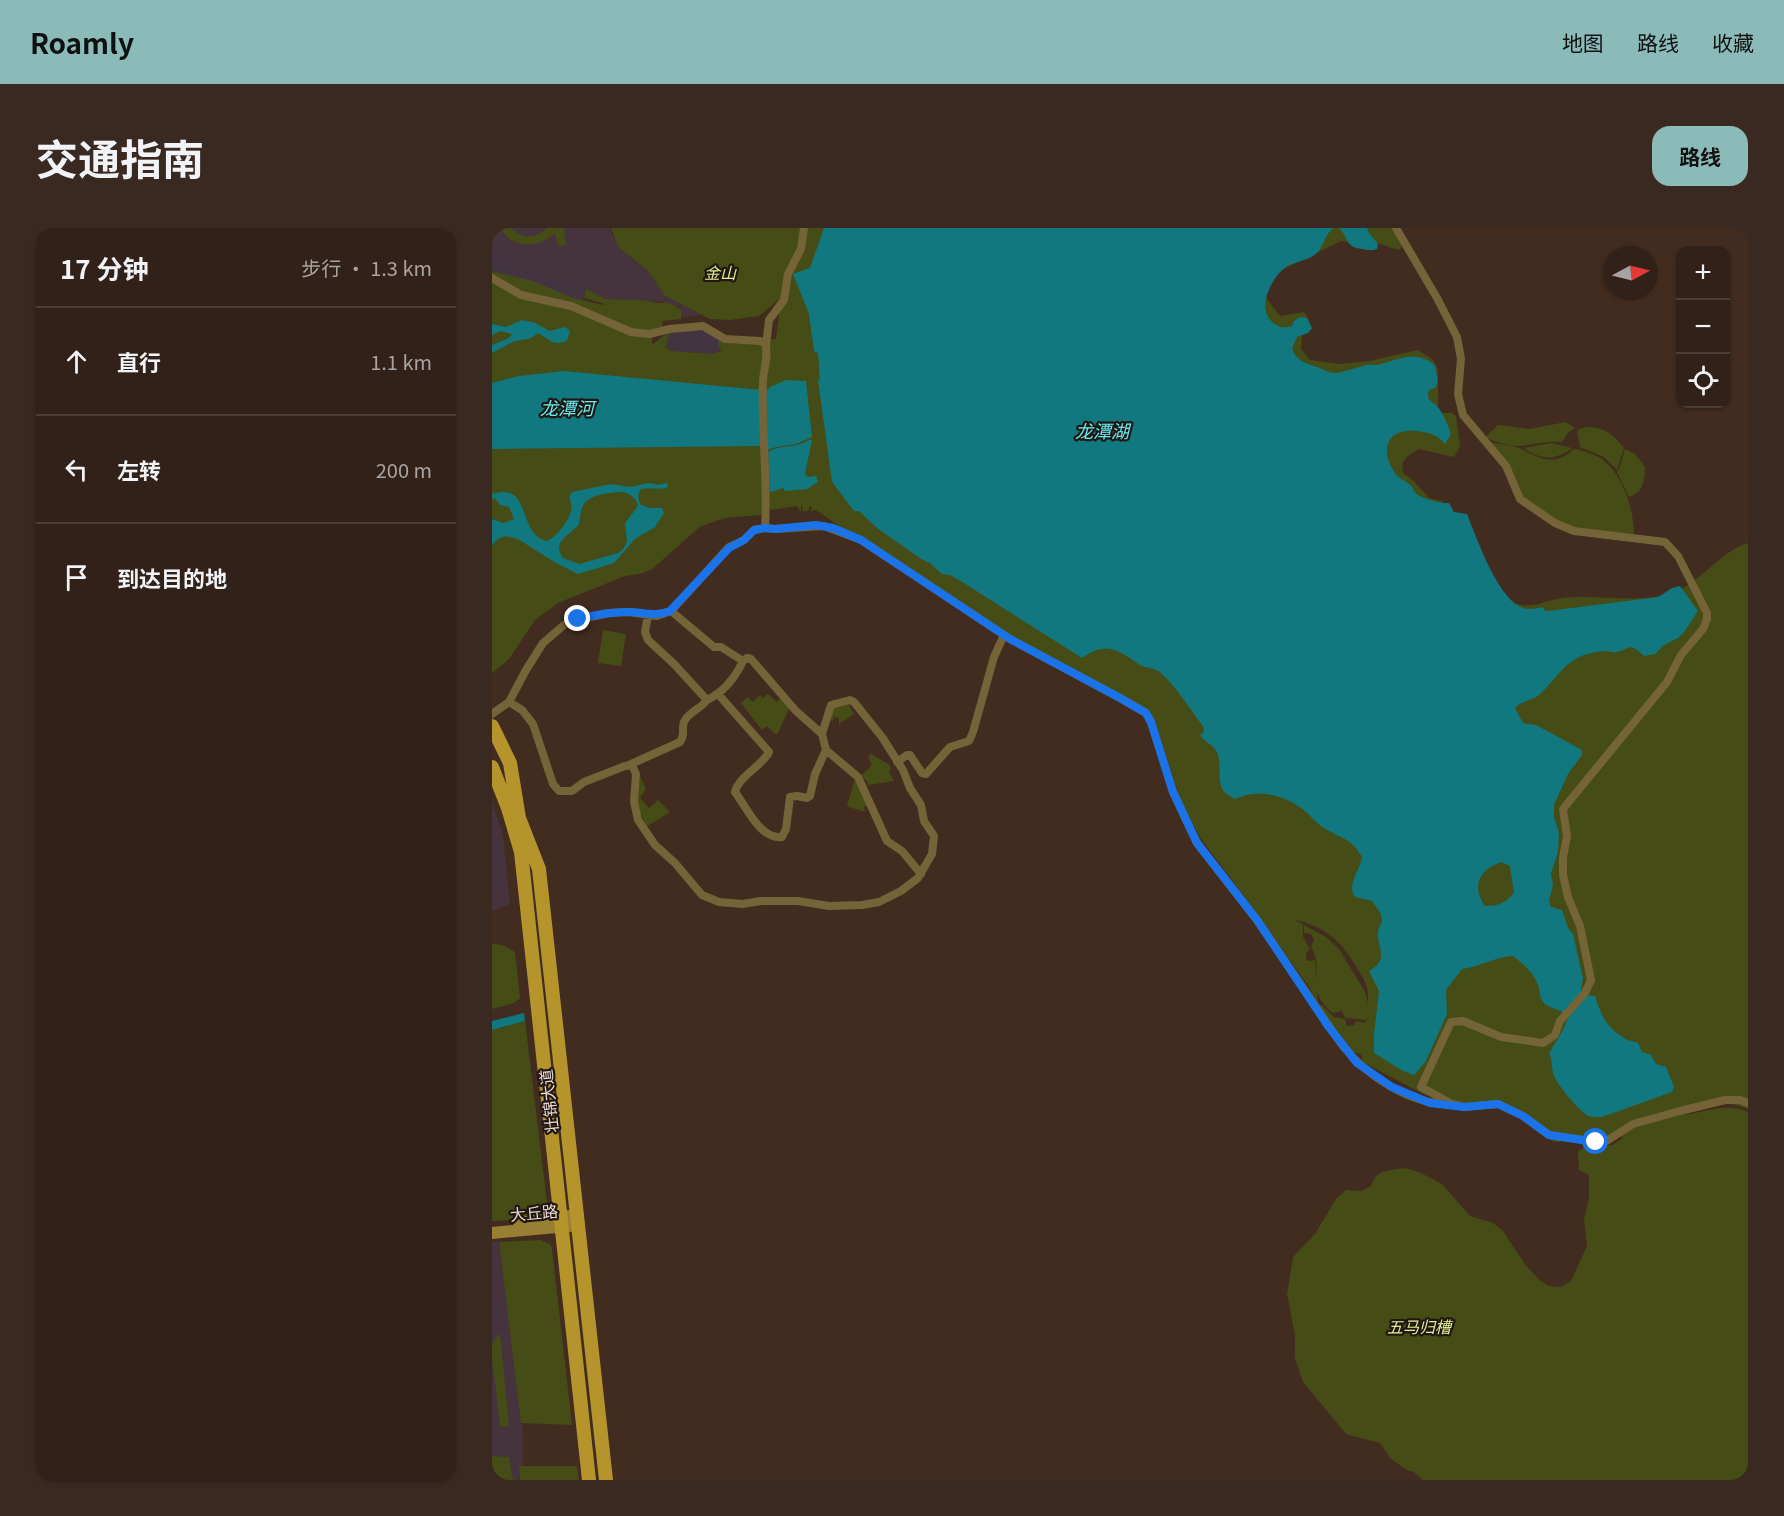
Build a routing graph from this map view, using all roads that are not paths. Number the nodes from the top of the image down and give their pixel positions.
1 (804, 228) edge
2 (1396, 228) edge
3 (492, 278) edge
4 (766, 346) junction
5 (765, 528) junction
6 (670, 611) junction
7 (648, 615) junction
8 (1004, 635) junction
9 (743, 661) junction
10 (718, 694) junction
11 (706, 700) junction
12 (509, 702) junction
13 (492, 714) edge
14 (492, 726) edge
15 (822, 734) junction
16 (826, 750) junction
17 (897, 762) junction
18 (629, 765) junction
19 (492, 767) edge
20 (921, 874) junction
21 (1748, 1103) edge
22 (1452, 1104) junction
23 (578, 1220) junction
24 (562, 1222) junction
25 (492, 1226) edge
26 (492, 1233) edge
27 (589, 1480) edge
28 (606, 1480) edge

1 - 4 street
2 - 22 street
3 - 4 street
4 - 5 street
5 - 6 street
5 - 8 street
6 - 7 street
6 - 9 street
7 - 11 street
7 - 12 street
8 - 17 street
8 - 22 street
9 - 10 street
9 - 15 street
10 - 11 street
10 - 16 street
11 - 18 street
12 - 13 street
12 - 18 street
14 - 23 main road, 壮锦大道
15 - 16 street
15 - 17 street
16 - 20 street
17 - 20 street
18 - 20 street
19 - 24 main road, 壮锦大道
21 - 22 street
23 - 24 main road, 大丘路
23 - 28 main road, 壮锦大道
24 - 25 main road, 大丘路
24 - 26 main road, 大丘路
24 - 27 main road, 壮锦大道

